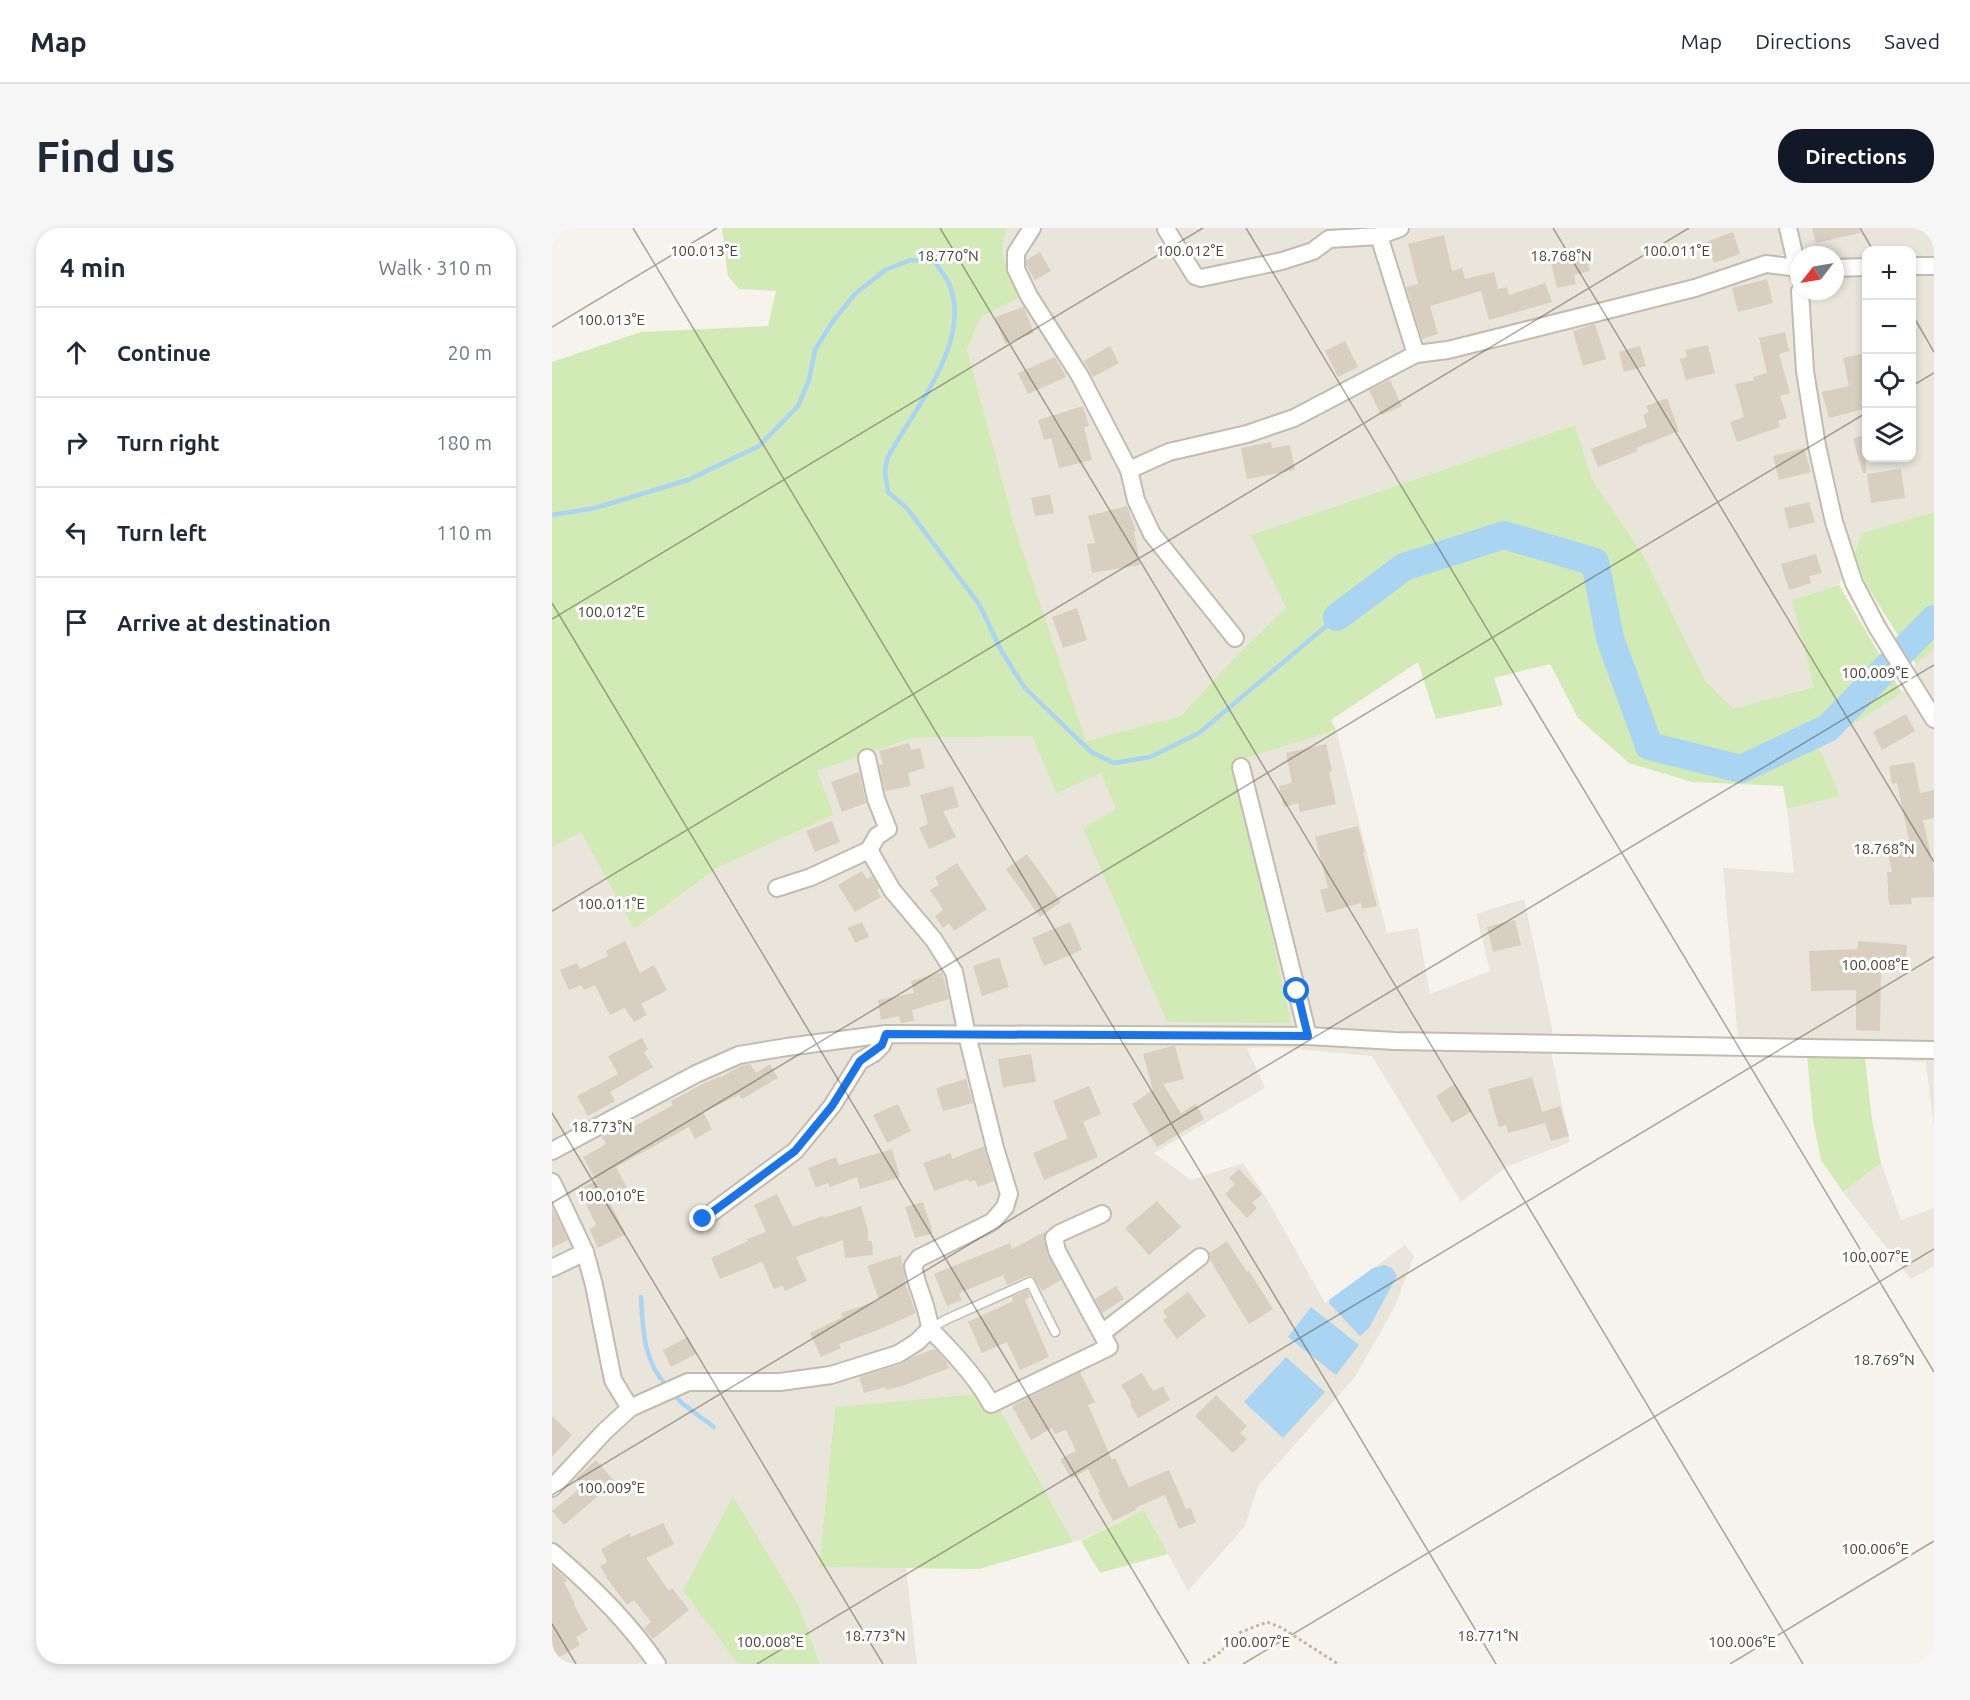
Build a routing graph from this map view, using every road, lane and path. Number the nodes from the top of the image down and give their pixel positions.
1 (1032, 228) edge
2 (1400, 228) edge
3 (1788, 228) edge
4 (1166, 229) edge
5 (1326, 233) edge
6 (1379, 236) junction
7 (1793, 246) edge
8 (1916, 266) edge
9 (1934, 266) edge
10 (1790, 267) edge
11 (1862, 267) edge
12 (1844, 268) edge
13 (1801, 300) edge
14 (1416, 354) junction
15 (1129, 470) junction
16 (1234, 638) dead end
17 (1934, 719) edge
18 (867, 758) dead end
19 (1241, 767) dead end
20 (869, 850) junction
21 (777, 888) dead end
22 (886, 1034) junction
23 (967, 1035) junction
24 (1308, 1036) junction
25 (1934, 1050) edge
26 (552, 1151) edge
27 (552, 1182) edge
28 (1102, 1214) dead end
29 (703, 1219) dead end
30 (585, 1252) junction
31 (1200, 1257) dead end
32 (552, 1268) edge
33 (930, 1329) junction
34 (1054, 1332) dead end
35 (1102, 1333) junction
36 (636, 1405) junction
37 (552, 1488) edge
38 (552, 1552) edge
39 (657, 1664) edge
40 (1203, 1664) edge
41 (1338, 1664) edge

1 - 15 street
2 - 6 street
3 - 7 street
4 - 5 street
5 - 6 street
6 - 14 street
8 - 9 street
10 - 14 street
11 - 12 street
13 - 17 street
14 - 15 street
15 - 16 street
18 - 20 street
19 - 24 street
20 - 21 street
20 - 23 street
22 - 23 street
22 - 26 street
22 - 29 street
23 - 24 street
23 - 33 street
24 - 25 street
27 - 30 street
28 - 35 street
30 - 32 street
30 - 36 street
31 - 35 street
33 - 34 lane
33 - 35 street
33 - 36 street
36 - 37 street
38 - 39 street
40 - 41 path

